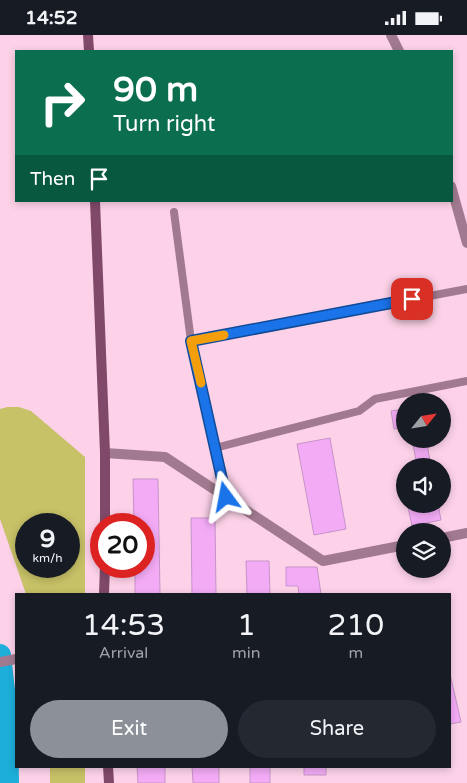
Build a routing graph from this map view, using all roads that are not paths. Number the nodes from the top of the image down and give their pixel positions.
1 (88, 35) edge
2 (391, 35) edge
3 (88, 50) edge
4 (398, 50) edge
5 (453, 193) edge
6 (94, 202) edge
7 (174, 212) dead end
8 (467, 243) edge
9 (467, 289) edge
10 (191, 341) junction
11 (467, 381) edge
12 (215, 448) junction
13 (105, 453) junction
14 (226, 497) junction
15 (105, 513) edge
16 (467, 533) edge
17 (451, 536) edge
18 (396, 547) edge
19 (104, 578) edge
20 (104, 593) edge
21 (15, 659) edge
22 (0, 663) edge
23 (108, 768) edge
24 (109, 783) edge

1 - 3 main road
2 - 4 street
5 - 8 street
6 - 13 main road
7 - 10 lane
9 - 10 lane
10 - 12 lane
11 - 12 lane
12 - 14 lane
13 - 14 street
13 - 15 main road
14 - 18 street
16 - 17 street
19 - 20 main road
21 - 22 street
23 - 24 main road

